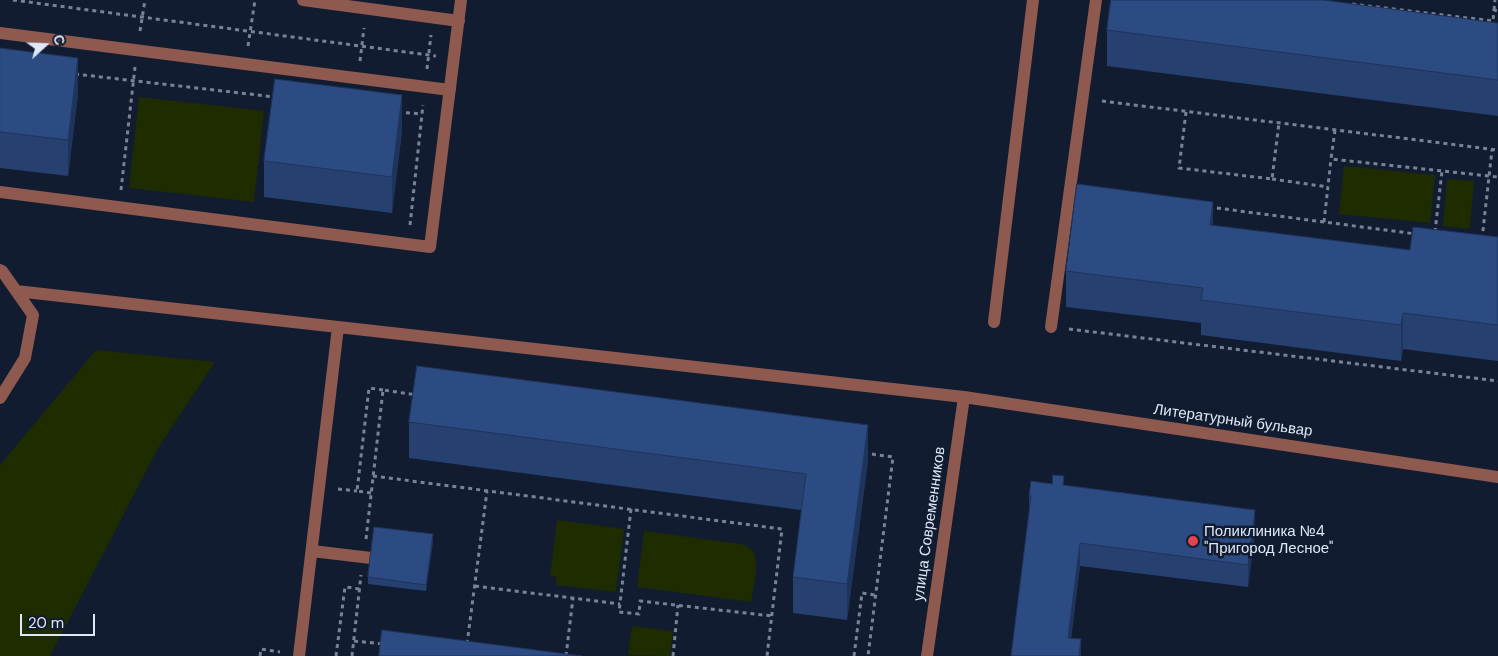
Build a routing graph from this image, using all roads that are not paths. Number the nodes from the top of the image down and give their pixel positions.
1 (303, 0) edge
2 (461, 0) edge
3 (1032, 0) edge
4 (1096, 0) edge
5 (458, 21) junction
6 (0, 33) edge
7 (450, 90) junction
8 (0, 192) edge
9 (0, 270) edge
10 (16, 290) junction
11 (994, 322) dead end
12 (338, 327) junction
13 (1051, 328) dead end
14 (964, 397) junction
15 (0, 398) edge
16 (1498, 477) edge
17 (312, 551) junction
18 (367, 558) road end
19 (299, 656) edge
20 (927, 656) edge

1 - 5 street
2 - 5 street
3 - 11 street
4 - 13 street
5 - 7 street
6 - 7 street
7 - 8 street
9 - 10 street
10 - 12 street, Литературный бульвар
10 - 15 street
12 - 14 street, Литературный бульвар
12 - 17 street
14 - 16 street, Литературный бульвар
14 - 20 street, улица Современников
17 - 18 street
17 - 19 street

